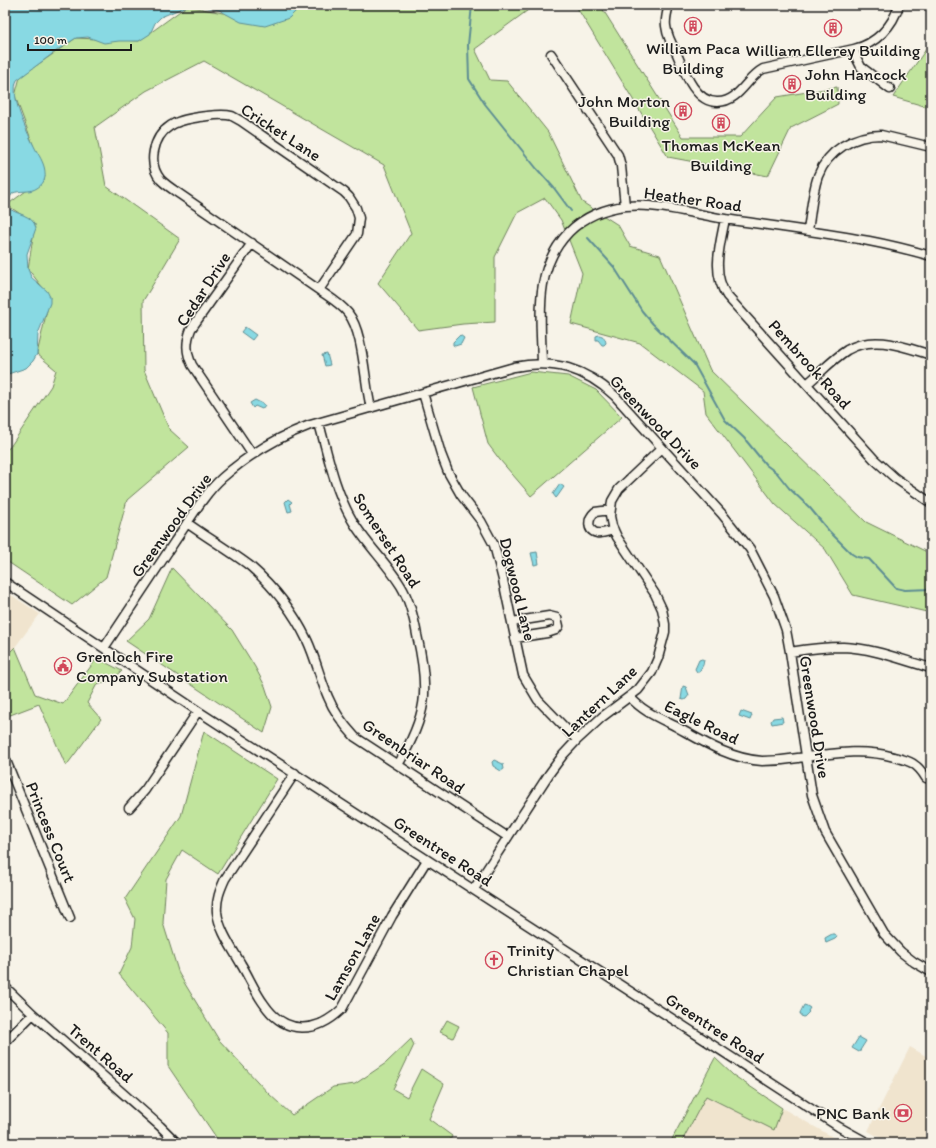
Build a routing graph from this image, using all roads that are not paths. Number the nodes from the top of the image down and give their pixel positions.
1 (669, 5) edge
2 (899, 5) edge
3 (854, 49) junction
4 (551, 54) dead end
5 (890, 89) dead end
6 (931, 147) edge
7 (625, 206) junction
8 (725, 219) junction
9 (808, 230) junction
10 (252, 243) junction
11 (931, 256) edge
12 (319, 290) junction
13 (931, 354) edge
14 (542, 364) junction
15 (807, 384) junction
16 (423, 393) junction
17 (370, 408) junction
18 (319, 423) junction
19 (662, 448) junction
20 (252, 454) junction
21 (931, 503) edge
22 (610, 510) junction
23 (187, 524) junction
24 (614, 530) junction
25 (5, 582) edge
26 (512, 622) junction
27 (515, 638) junction
28 (104, 648) junction
29 (790, 652) junction
30 (931, 668) edge
31 (630, 697) junction
32 (198, 711) junction
33 (577, 740) junction
34 (806, 757) junction
35 (5, 758) edge
36 (398, 765) junction
37 (7, 770) edge
38 (295, 773) junction
39 (926, 778) dead end
40 (129, 808) dead end
41 (508, 837) junction
42 (427, 860) junction
43 (474, 889) junction
44 (70, 918) dead end
45 (931, 972) edge
46 (5, 987) edge
47 (33, 1014) junction
48 (5, 1042) edge
49 (177, 1143) edge
50 (868, 1143) edge

1 - 3 street
2 - 3 street
3 - 5 street
4 - 7 street
6 - 9 street
7 - 8 street, Heather Road
7 - 14 street, Heather Road
8 - 9 street, Heather Road
8 - 15 street, Pembrook Road
9 - 11 street, Heather Road
10 - 12 street, Cricket Lane
10 - 12 street, Cricket Lane
10 - 20 street, Cedar Drive
12 - 17 street, Cricket Lane
13 - 15 street
14 - 16 street, Greenwood Drive
14 - 19 street, Greenwood Drive
15 - 21 street, Pembrook Road
16 - 17 street, Greenwood Drive
16 - 26 street, Dogwood Lane
17 - 18 street, Greenwood Drive
18 - 20 street, Greenwood Drive
18 - 36 street, Somerset Road
19 - 22 street
19 - 29 street, Greenwood Drive
20 - 23 street, Greenwood Drive
22 - 24 street, Lantern Lane
22 - 24 street
23 - 28 street, Greenwood Drive
23 - 36 street, Greenbriar Road
24 - 31 street, Lantern Lane
25 - 28 street, Greentree Road
26 - 27 street, Dogwood Lane
26 - 27 street
27 - 33 street, Dogwood Lane
28 - 32 street, Greentree Road
29 - 30 street
29 - 34 street, Greenwood Drive
31 - 33 street, Lantern Lane
31 - 34 street, Eagle Road
32 - 38 street, Greentree Road
32 - 40 street
33 - 41 street, Lantern Lane
34 - 39 street, Eagle Road
34 - 45 street, Greenwood Drive
35 - 37 street, Princess Court
36 - 41 street, Greenbriar Road
37 - 44 street, Princess Court
38 - 42 street, Greentree Road
38 - 42 street, Lamson Lane
41 - 43 street, Lantern Lane
42 - 43 street, Greentree Road
43 - 50 street, Greentree Road
46 - 47 street, Trent Road
47 - 48 street
47 - 49 street, Trent Road

